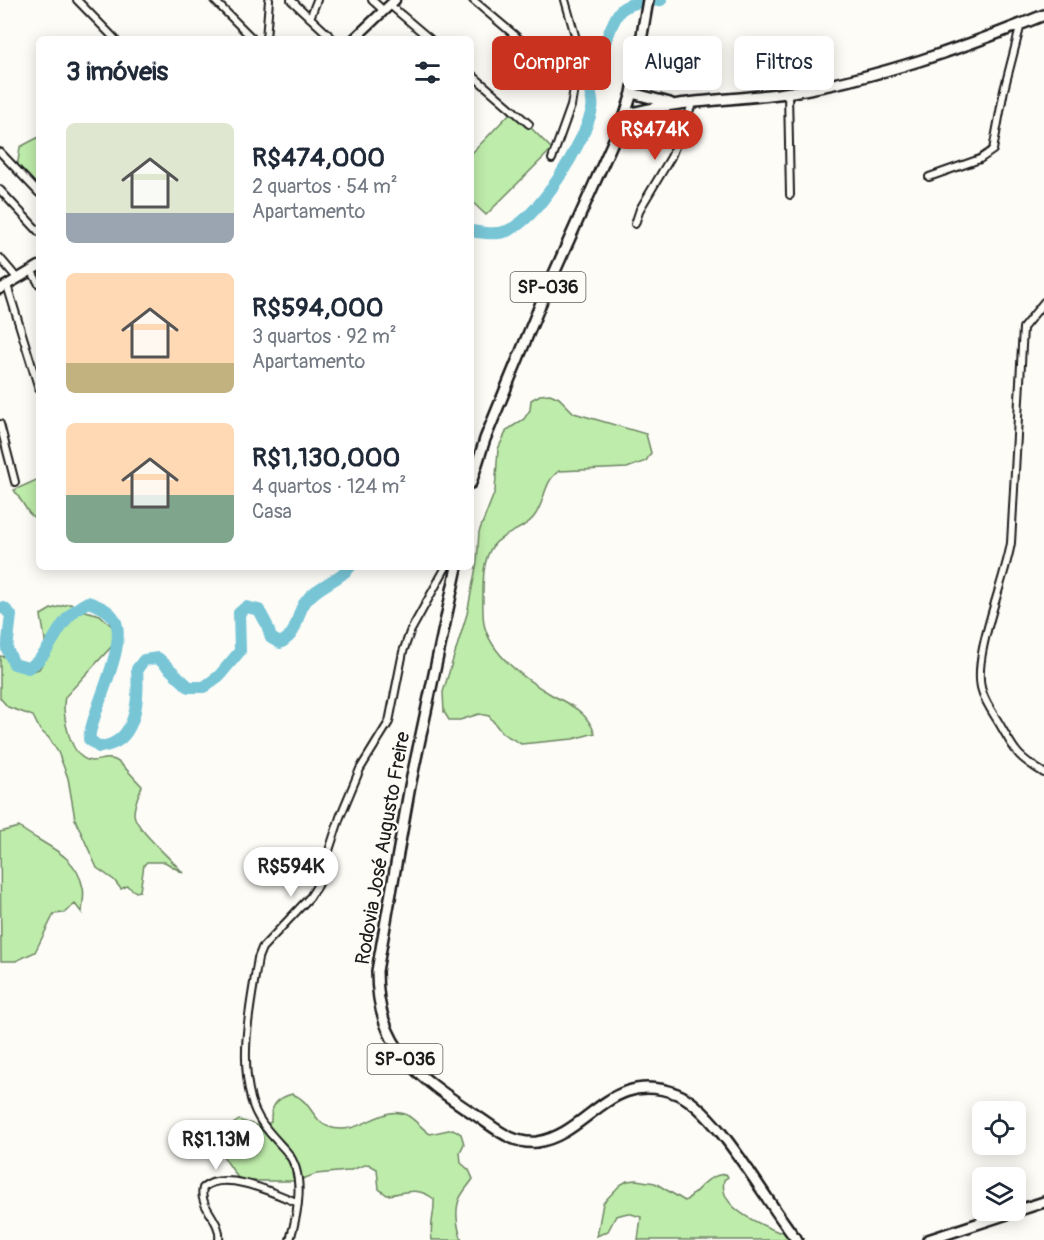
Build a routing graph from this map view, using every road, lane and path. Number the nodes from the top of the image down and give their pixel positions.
1 (77, 0) edge
2 (269, 0) edge
3 (291, 0) edge
4 (317, 0) edge
5 (372, 0) edge
6 (473, 0) edge
7 (565, 0) edge
8 (648, 0) edge
9 (216, 1) edge
10 (390, 5) edge
11 (1044, 15) edge
12 (310, 18) junction
13 (1021, 24) junction
14 (112, 36) edge
15 (250, 36) edge
16 (266, 36) edge
17 (330, 36) edge
18 (357, 36) edge
19 (426, 36) edge
20 (516, 36) edge
21 (576, 36) edge
22 (474, 77) edge
23 (573, 90) edge
24 (788, 92) junction
25 (632, 93) junction
26 (693, 102) junction
27 (675, 104) junction
28 (625, 115) junction
29 (529, 123) dead end
30 (0, 152) edge
31 (552, 159) dead end
32 (928, 177) dead end
33 (0, 190) edge
34 (36, 190) edge
35 (790, 195) dead end
36 (635, 224) dead end
37 (36, 229) edge
38 (0, 258) edge
39 (35, 268) edge
40 (17, 278) junction
41 (3, 287) edge
42 (1044, 302) edge
43 (36, 380) edge
44 (0, 424) edge
45 (474, 474) edge
46 (15, 482) dead end
47 (444, 570) edge
48 (456, 570) edge
49 (1044, 773) edge
50 (296, 1202) junction
51 (1044, 1202) edge
52 (219, 1240) edge
53 (290, 1240) edge
54 (797, 1240) edge
55 (928, 1240) edge

1 - 14 street
2 - 16 street
3 - 12 street
4 - 12 street
5 - 10 street
6 - 20 street
7 - 21 street
8 - 25 main road
9 - 15 street
10 - 18 street
10 - 19 street
11 - 13 main road
12 - 17 street
13 - 24 main road
13 - 32 street
22 - 29 street
23 - 31 street
24 - 26 main road
24 - 35 street
25 - 27 main road
25 - 28 main road, SP-036
26 - 27 main road
26 - 36 street
27 - 28 main road
28 - 45 main road, SP-036
30 - 34 street
33 - 37 street
38 - 40 street
39 - 40 street
40 - 41 street
41 - 43 street
42 - 49 street
44 - 46 street
47 - 50 street
48 - 54 main road, Rodovia José Augusto Freire / SP-036
50 - 52 street
50 - 53 street
51 - 55 main road

